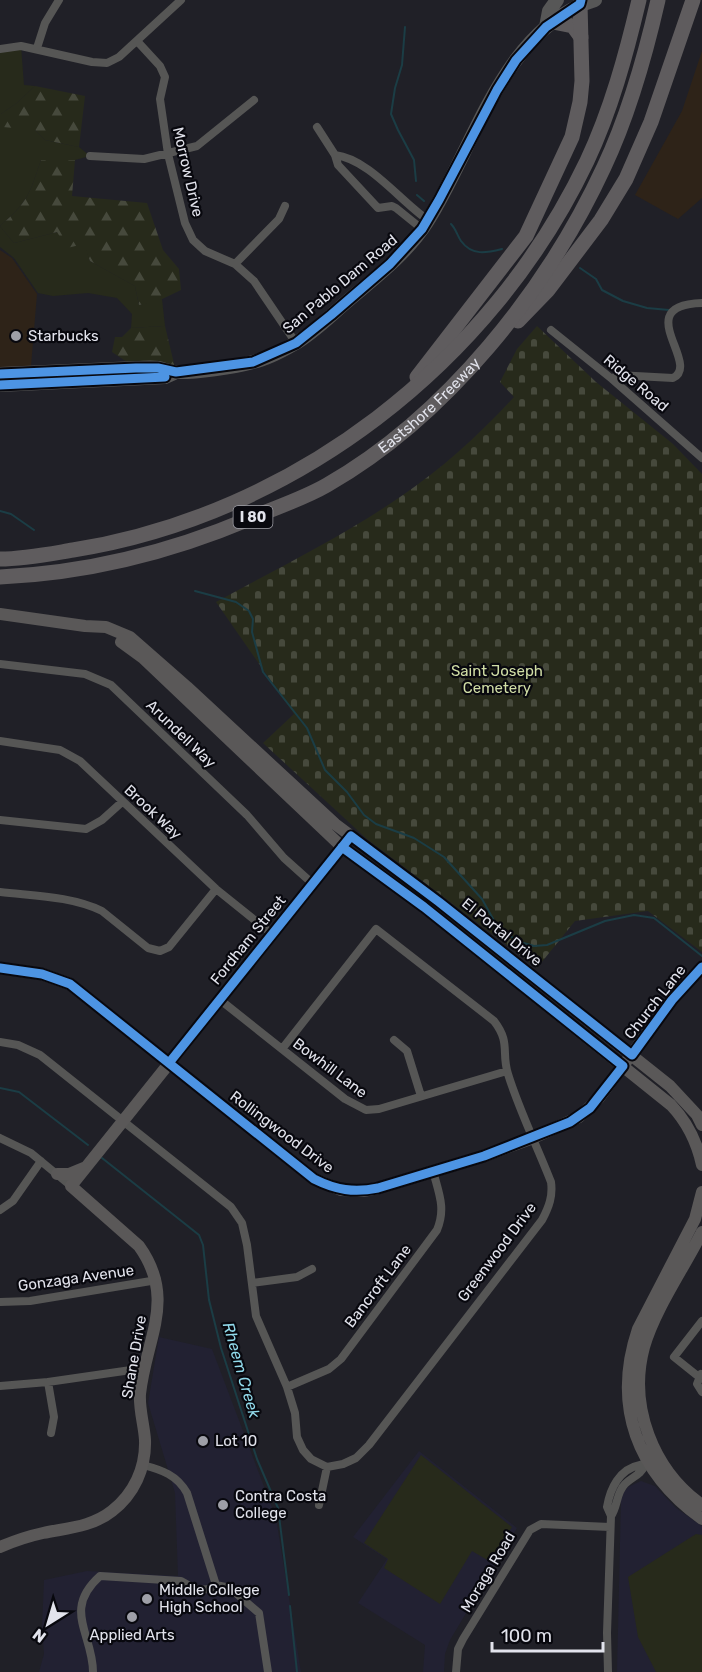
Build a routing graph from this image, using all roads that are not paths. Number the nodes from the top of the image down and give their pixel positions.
1 (59, 0) edge
2 (181, 0) edge
3 (557, 0) edge
4 (595, 0) edge
5 (639, 0) edge
6 (658, 0) edge
7 (693, 0) edge
8 (580, 2) edge
9 (549, 25) junction
10 (581, 37) junction
11 (137, 41) junction
12 (37, 48) junction
13 (0, 49) edge
14 (254, 100) dead end
15 (318, 127) dead end
16 (168, 154) junction
17 (335, 155) junction
18 (90, 156) dead end
19 (285, 206) dead end
20 (425, 225) junction
21 (235, 264) junction
22 (702, 303) edge
23 (551, 330) dead end
24 (296, 343) junction
25 (685, 345) dead end
26 (689, 362) dead end
27 (176, 372) junction
28 (468, 372) junction
29 (0, 374) edge
30 (612, 380) junction
31 (0, 385) edge
32 (403, 397) junction
33 (702, 458) edge
34 (0, 560) edge
35 (0, 577) edge
36 (0, 614) edge
37 (85, 626) junction
38 (0, 664) edge
39 (0, 741) edge
40 (122, 802) junction
41 (0, 820) edge
42 (351, 836) junction
43 (342, 847) junction
44 (313, 884) junction
45 (216, 889) junction
46 (0, 892) edge
47 (272, 934) junction
48 (0, 968) edge
49 (702, 968) edge
50 (219, 999) junction
51 (394, 1040) dead end
52 (0, 1042) edge
53 (282, 1049) junction
54 (632, 1055) junction
55 (169, 1063) junction
56 (623, 1066) junction
57 (507, 1071) junction
58 (421, 1096) junction
59 (700, 1120) edge
60 (123, 1121) junction
61 (0, 1137) edge
62 (533, 1138) junction
63 (41, 1161) junction
64 (702, 1165) edge
65 (87, 1166) junction
66 (433, 1171) junction
67 (57, 1174) junction
68 (71, 1186) junction
69 (702, 1192) edge
70 (0, 1210) edge
71 (702, 1232) edge
72 (312, 1269) dead end
73 (156, 1280) junction
74 (252, 1283) junction
75 (0, 1302) edge
76 (702, 1321) edge
77 (145, 1371) junction
78 (700, 1375) edge
79 (48, 1382) junction
80 (0, 1386) edge
81 (287, 1388) junction
82 (702, 1392) edge
83 (51, 1433) dead end
84 (651, 1461) junction
85 (142, 1466) junction
86 (327, 1467) junction
87 (702, 1505) edge
88 (319, 1506) dead end
89 (702, 1519) edge
90 (610, 1527) junction
91 (0, 1545) edge
92 (216, 1585) junction
93 (267, 1670) edge
94 (93, 1672) edge
95 (456, 1672) edge
96 (608, 1672) edge

1 - 12 street
2 - 11 street
3 - 9 main road
4 - 8 main road, San Pablo Dam Road
5 - 32 highway, Eastshore Freeway / I 80
6 - 28 highway, Eastshore Freeway / I 80
7 - 28 highway
8 - 9 main road, San Pablo Dam Road
8 - 10 highway
9 - 10 highway
9 - 20 main road, San Pablo Dam Road
10 - 32 highway
11 - 12 street
11 - 16 street, Morrow Drive
12 - 13 street
14 - 16 street
15 - 17 street
16 - 18 street
16 - 21 street, Morrow Drive
17 - 20 street
17 - 20 street
19 - 21 street
20 - 24 main road, San Pablo Dam Road
21 - 24 street, Morrow Drive
22 - 25 street
23 - 30 street, Ridge Road
24 - 27 main road, San Pablo Dam Road
26 - 30 street
27 - 29 main road, San Pablo Dam Road
27 - 31 main road, San Pablo Dam Road
28 - 35 highway, Eastshore Freeway / I 80
30 - 33 street, Ridge Road
32 - 34 highway, Eastshore Freeway / I 80
36 - 37 main road, El Portal Drive
37 - 42 main road, El Portal Drive
37 - 43 main road, El Portal Drive
38 - 44 street, Arundell Way
39 - 40 street, Brook Way
40 - 41 street
40 - 45 street, Brook Way
42 - 43 main road, Fordham Street
42 - 54 main road, El Portal Drive
43 - 44 main road, Fordham Street
43 - 56 main road, El Portal Drive
44 - 47 main road, Fordham Street
45 - 46 street
45 - 47 street, Brook Way
47 - 50 main road, Fordham Street
48 - 55 main road, Rollingwood Drive
49 - 54 main road, Church Lane
50 - 53 street, Bowhill Lane
50 - 55 main road, Fordham Street
51 - 58 street
52 - 60 street
53 - 57 street, Greenwood Drive
53 - 58 street, Bowhill Lane
54 - 56 main road, Church Lane
54 - 59 main road, El Portal Drive
55 - 60 main road, Fordham Street
55 - 66 main road, Rollingwood Drive
56 - 62 main road, Rollingwood Drive
56 - 64 main road, El Portal Drive
57 - 58 street, Bowhill Lane
57 - 62 street, Greenwood Drive
60 - 65 main road, Fordham Street
60 - 74 street
61 - 63 street
62 - 66 main road, Rollingwood Drive
62 - 86 street, Greenwood Drive
63 - 67 street
63 - 70 street
65 - 67 main road
65 - 68 main road, Fordham Street
66 - 81 street, Bancroft Lane
67 - 68 street
68 - 73 main road, Shane Drive
69 - 84 main road
71 - 84 main road
72 - 74 street
73 - 75 street, Gonzaga Avenue
73 - 77 main road, Shane Drive
74 - 81 street
76 - 78 street
77 - 79 street
77 - 85 main road, Shane Drive
78 - 82 street
79 - 80 street
79 - 83 street
81 - 86 street
84 - 87 main road
84 - 89 main road
84 - 90 street
85 - 91 main road, Shane Drive
85 - 92 street
86 - 88 street
90 - 95 street, Moraga Road
90 - 96 street
92 - 93 street
92 - 94 street

